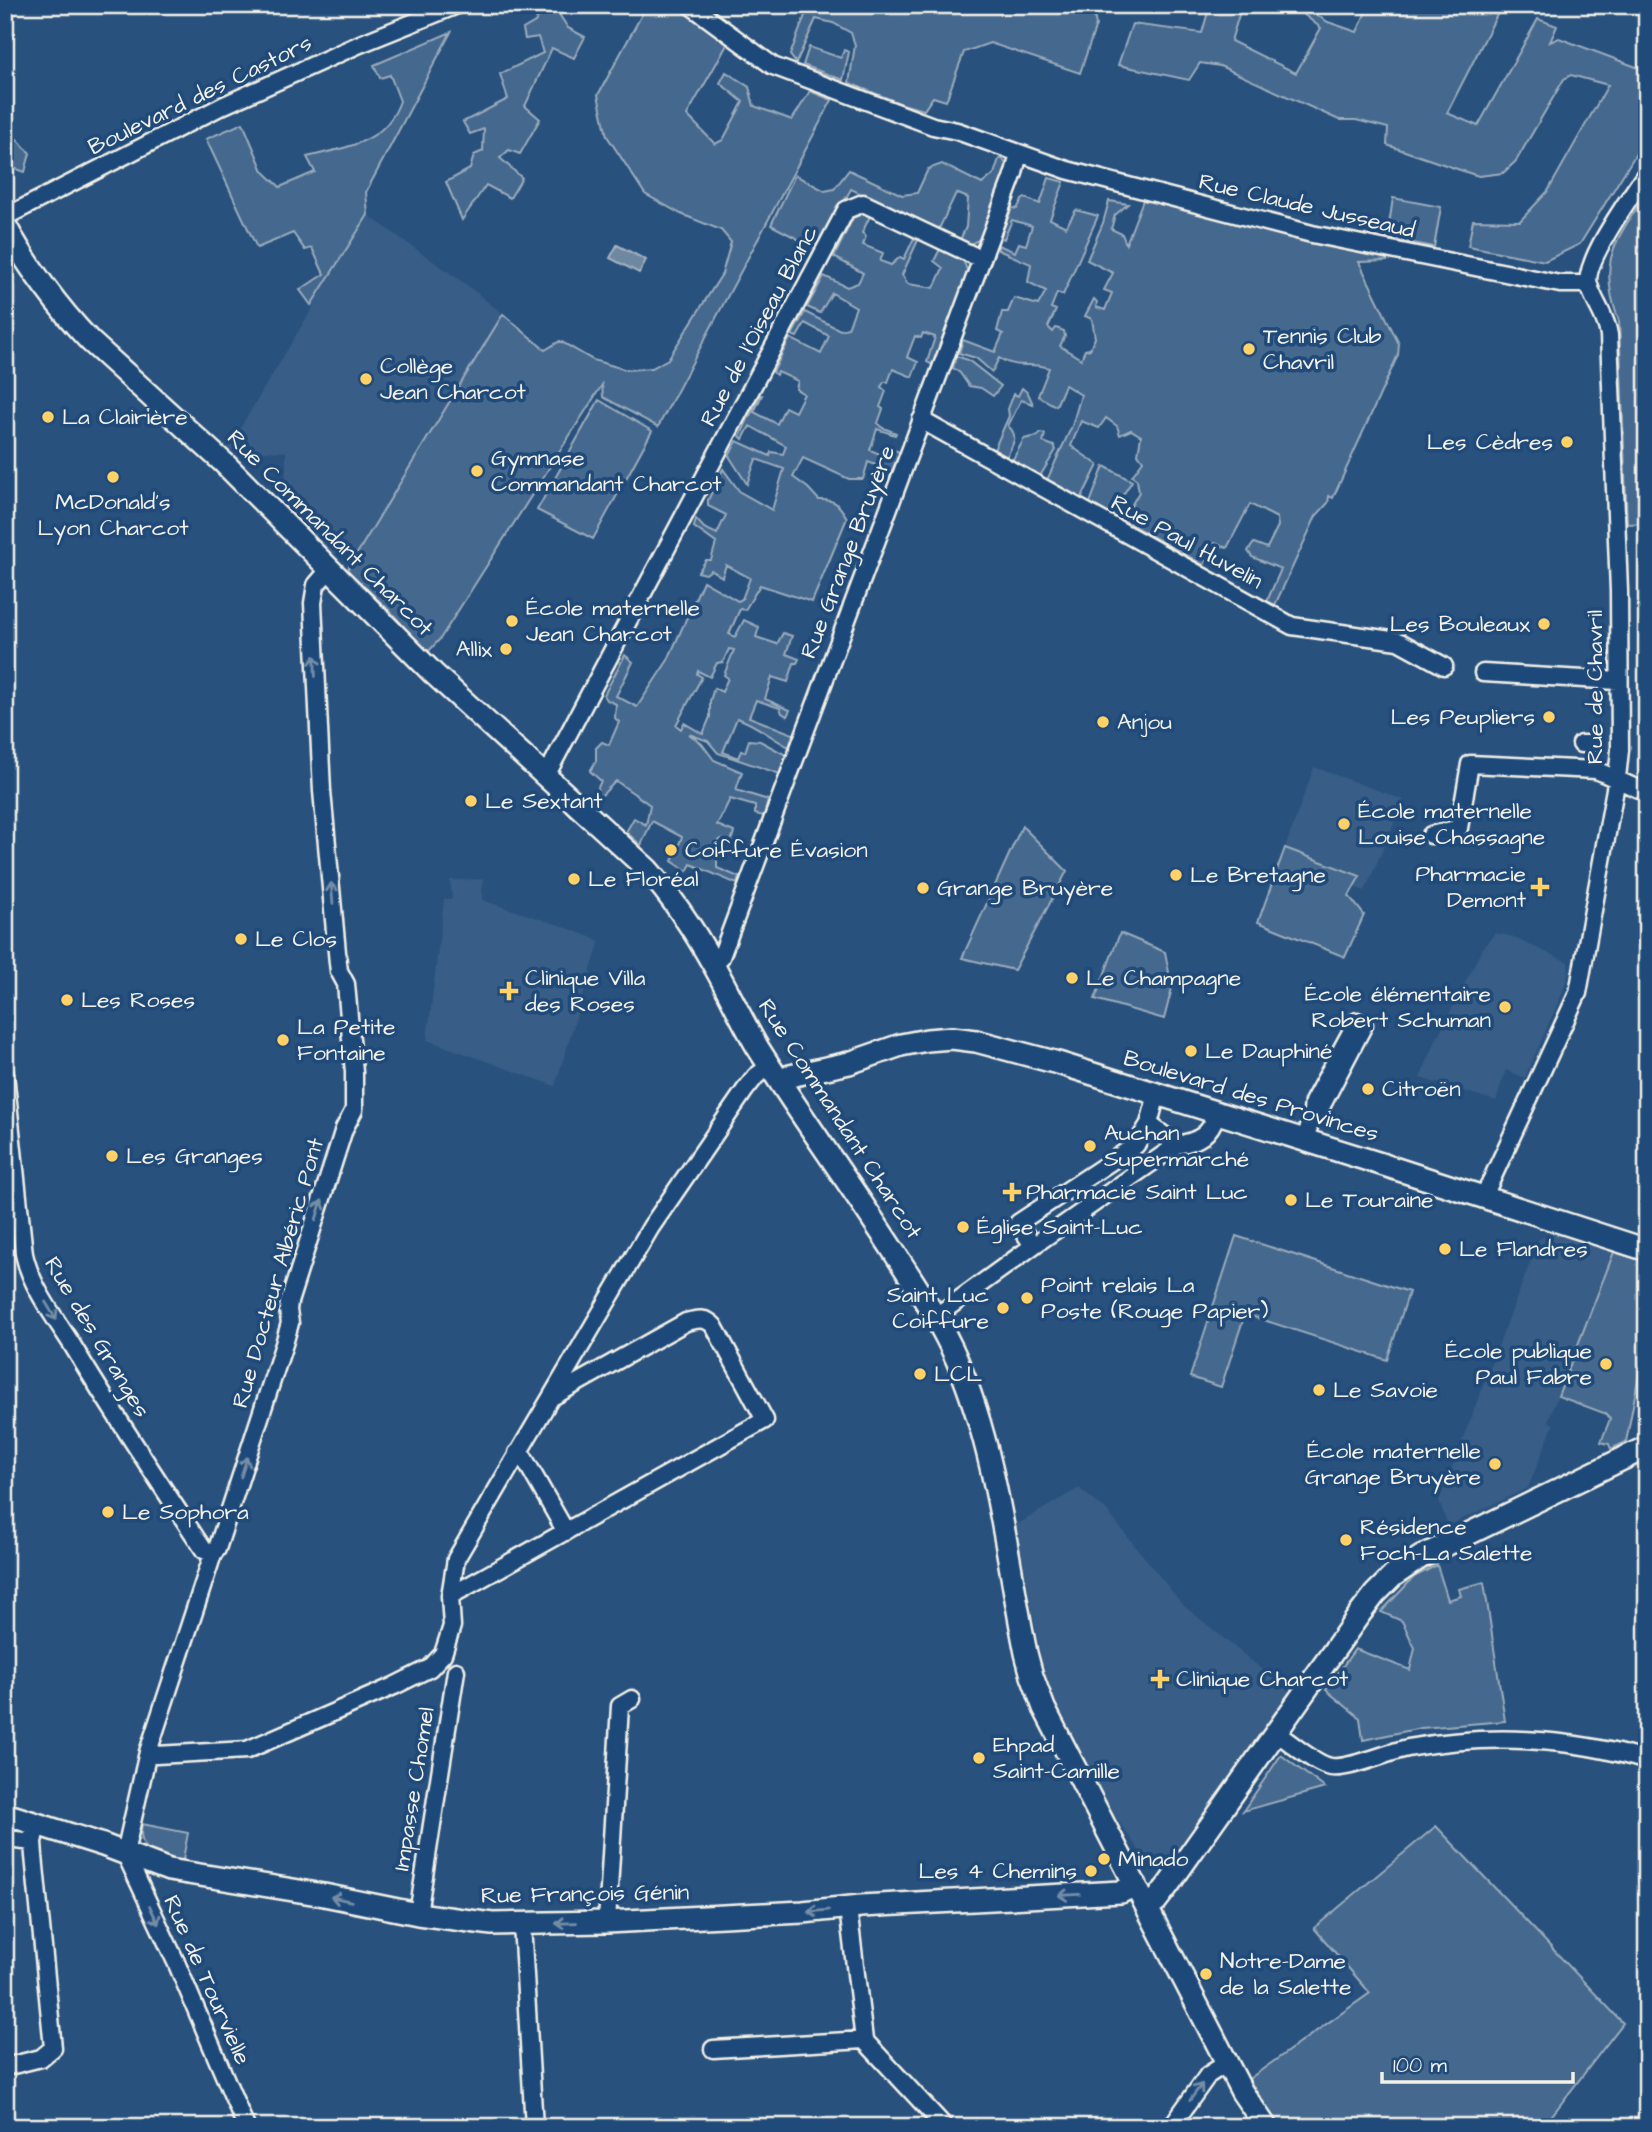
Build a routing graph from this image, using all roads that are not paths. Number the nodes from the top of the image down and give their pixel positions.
1 (457, 5) edge
2 (690, 5) edge
3 (1019, 153) junction
4 (1647, 172) edge
5 (5, 217) edge
6 (5, 225) edge
7 (981, 259) junction
8 (1588, 284) junction
9 (921, 420) junction
10 (329, 570) junction
11 (1444, 666) dead end
12 (1483, 673) dead end
13 (1618, 681) junction
14 (546, 776) junction
15 (1617, 778) junction
16 (1647, 793) edge
17 (1432, 835) dead end
18 (713, 964) junction
19 (754, 1040) junction
20 (835, 1067) junction
21 (5, 1074) edge
22 (781, 1082) junction
23 (1157, 1094) junction
24 (1217, 1113) junction
25 (1311, 1120) junction
26 (1149, 1124) junction
27 (1305, 1140) junction
28 (1140, 1141) junction
29 (1177, 1145) junction
30 (1157, 1160) junction
31 (1484, 1196) junction
32 (1033, 1246) junction
33 (1647, 1251) edge
34 (935, 1317) junction
35 (549, 1399) junction
36 (1647, 1447) edge
37 (517, 1454) junction
38 (566, 1532) junction
39 (213, 1554) junction
40 (450, 1596) junction
41 (456, 1671) dead end
42 (632, 1699) dead end
43 (1276, 1733) junction
44 (148, 1752) junction
45 (1647, 1761) edge
46 (9, 1815) edge
47 (35, 1833) junction
48 (6, 1839) edge
49 (125, 1853) junction
50 (1136, 1885) junction
51 (1146, 1906) junction
52 (848, 1908) junction
53 (418, 1914) junction
54 (607, 1922) junction
55 (522, 1924) junction
56 (864, 2040) junction
57 (713, 2049) dead end
58 (47, 2053) junction
59 (5, 2057) edge
60 (1227, 2063) junction
61 (5, 2067) edge
62 (246, 2127) edge
63 (534, 2127) edge
64 (945, 2127) edge
65 (1171, 2127) edge
66 (1266, 2127) edge

1 - 5 street, Boulevard des Castors
2 - 3 street, Rue Claude Jusseaud
3 - 7 street, Rue Grange Bruyère
3 - 8 street, Rue Claude Jusseaud
4 - 8 street
6 - 10 main road, Rue Commandant Charcot
7 - 9 street, Rue Grange Bruyère
7 - 14 street, Rue de l'Oiseau Blanc
8 - 13 street, Rue de Chavril
9 - 11 street, Rue Paul Huvelin
9 - 18 street, Rue Grange Bruyère
10 - 14 main road, Rue Commandant Charcot
39 -> 10 street, Rue Docteur Albéric Pont
12 - 13 street
13 - 15 street, Rue de Chavril
14 - 18 main road, Rue Commandant Charcot
15 - 16 street
15 - 17 street
15 - 31 street, Rue de Chavril
18 - 19 main road, Rue Commandant Charcot
19 - 20 main road, Boulevard des Provinces
19 - 22 main road, Rue Commandant Charcot
20 - 22 main road, Boulevard des Provinces
20 - 23 main road, Boulevard des Provinces
21 -> 39 street, Rue des Granges
22 - 34 main road, Rue Commandant Charcot
22 - 35 street
23 - 24 main road, Boulevard des Provinces
23 - 26 street
24 - 27 main road, Boulevard des Provinces
24 - 29 street
25 - 25 street
25 - 27 street
26 - 28 street
26 - 29 street
27 - 31 main road, Boulevard des Provinces
28 - 30 street
28 - 32 street
29 - 30 street
30 - 32 street
31 - 33 main road, Boulevard des Provinces
32 - 34 street
34 - 50 main road, Rue Commandant Charcot
35 - 37 street
35 - 38 street
36 - 43 main road
37 - 38 street
37 - 40 street
38 - 40 street
39 - 44 street, Rue Docteur Albéric Pont
40 - 44 street
41 - 53 street, Impasse Chomel
42 - 54 street
43 - 45 street
43 - 51 main road
44 - 49 street, Rue Docteur Albéric Pont
46 - 47 main road, Rue François Génin
46 - 48 street
47 - 48 street
47 - 49 main road, Rue François Génin
47 - 58 street
53 -> 49 main road, Rue François Génin
49 -> 62 street, Rue de Tourvielle
50 - 51 main road, Rue Commandant Charcot
50 -> 52 main road, Rue François Génin
51 - 60 main road, Rue Commandant Charcot
52 -> 54 main road, Rue François Génin
52 - 56 street
53 - 55 main road, Rue François Génin
54 -> 55 main road, Rue François Génin
55 - 63 street
56 - 57 street
56 - 64 street
58 - 59 street
58 - 61 street
65 -> 60 street
60 - 66 main road, Rue Commandant Charcot

